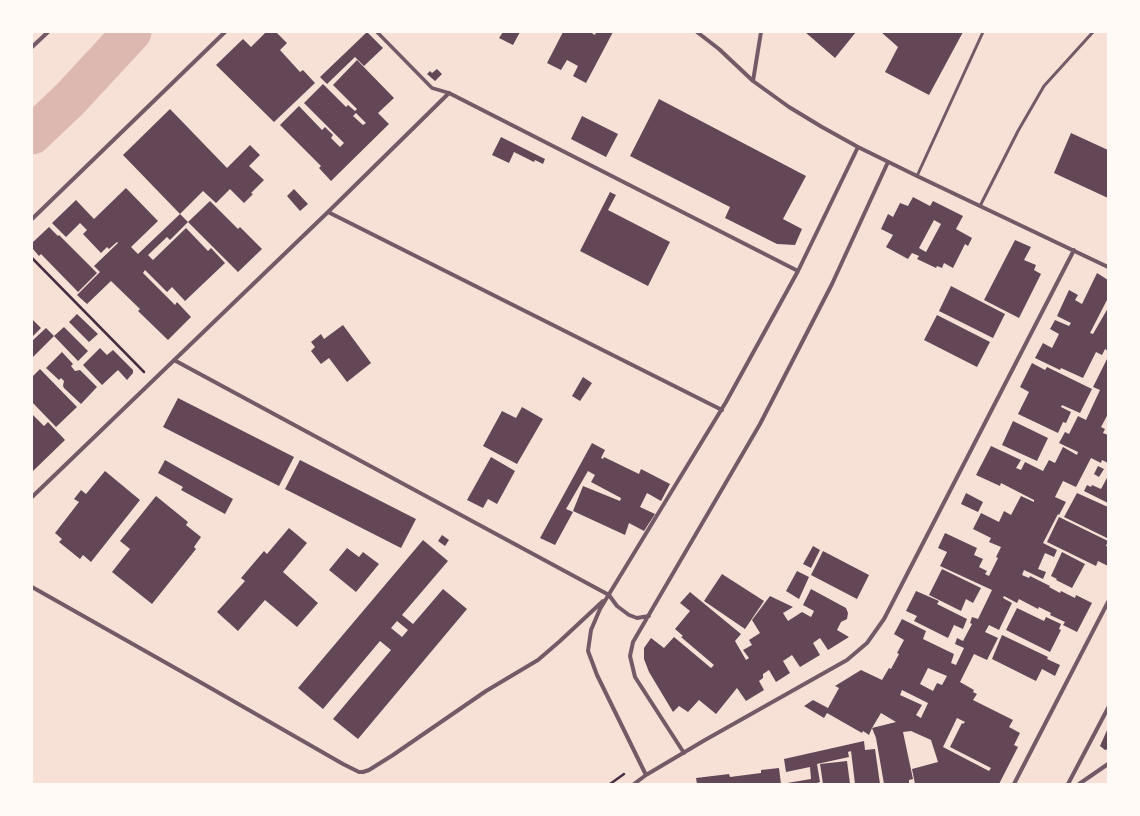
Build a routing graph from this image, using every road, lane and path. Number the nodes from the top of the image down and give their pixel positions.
1 (48, 32) edge
2 (225, 32) edge
3 (377, 32) edge
4 (697, 32) edge
5 (761, 32) edge
6 (983, 32) edge
7 (1093, 32) edge
8 (32, 47) edge
9 (753, 81) junction
10 (449, 93) junction
11 (858, 147) junction
12 (888, 162) junction
13 (917, 176) junction
14 (980, 206) junction
15 (328, 212) junction
16 (32, 219) edge
17 (1074, 250) junction
18 (32, 258) edge
19 (1108, 267) edge
20 (798, 271) junction
21 (174, 360) junction
22 (153, 381) junction
23 (722, 410) junction
24 (32, 497) edge
25 (32, 587) edge
26 (610, 595) junction
27 (1108, 602) edge
28 (649, 616) junction
29 (1108, 708) edge
30 (684, 753) junction
31 (1108, 764) edge
32 (646, 775) junction
33 (634, 784) edge
34 (1014, 784) edge
35 (1068, 784) edge
36 (1079, 784) edge

1 - 8 street
2 - 16 street
3 - 10 street
4 - 9 street
5 - 9 street
6 - 13 lane
7 - 14 lane
9 - 11 street
10 - 15 street
10 - 20 street
11 - 12 street
11 - 20 street
12 - 13 street
12 - 28 street
13 - 14 street
14 - 17 street
15 - 21 street
15 - 23 street
17 - 19 street
17 - 30 street
18 - 22 path
20 - 23 street
21 - 22 street
21 - 26 street
22 - 24 street
23 - 26 street
25 - 26 street
26 - 28 street
26 - 32 street
27 - 34 street
28 - 30 street
29 - 35 street
30 - 32 street
31 - 36 street
32 - 33 street

